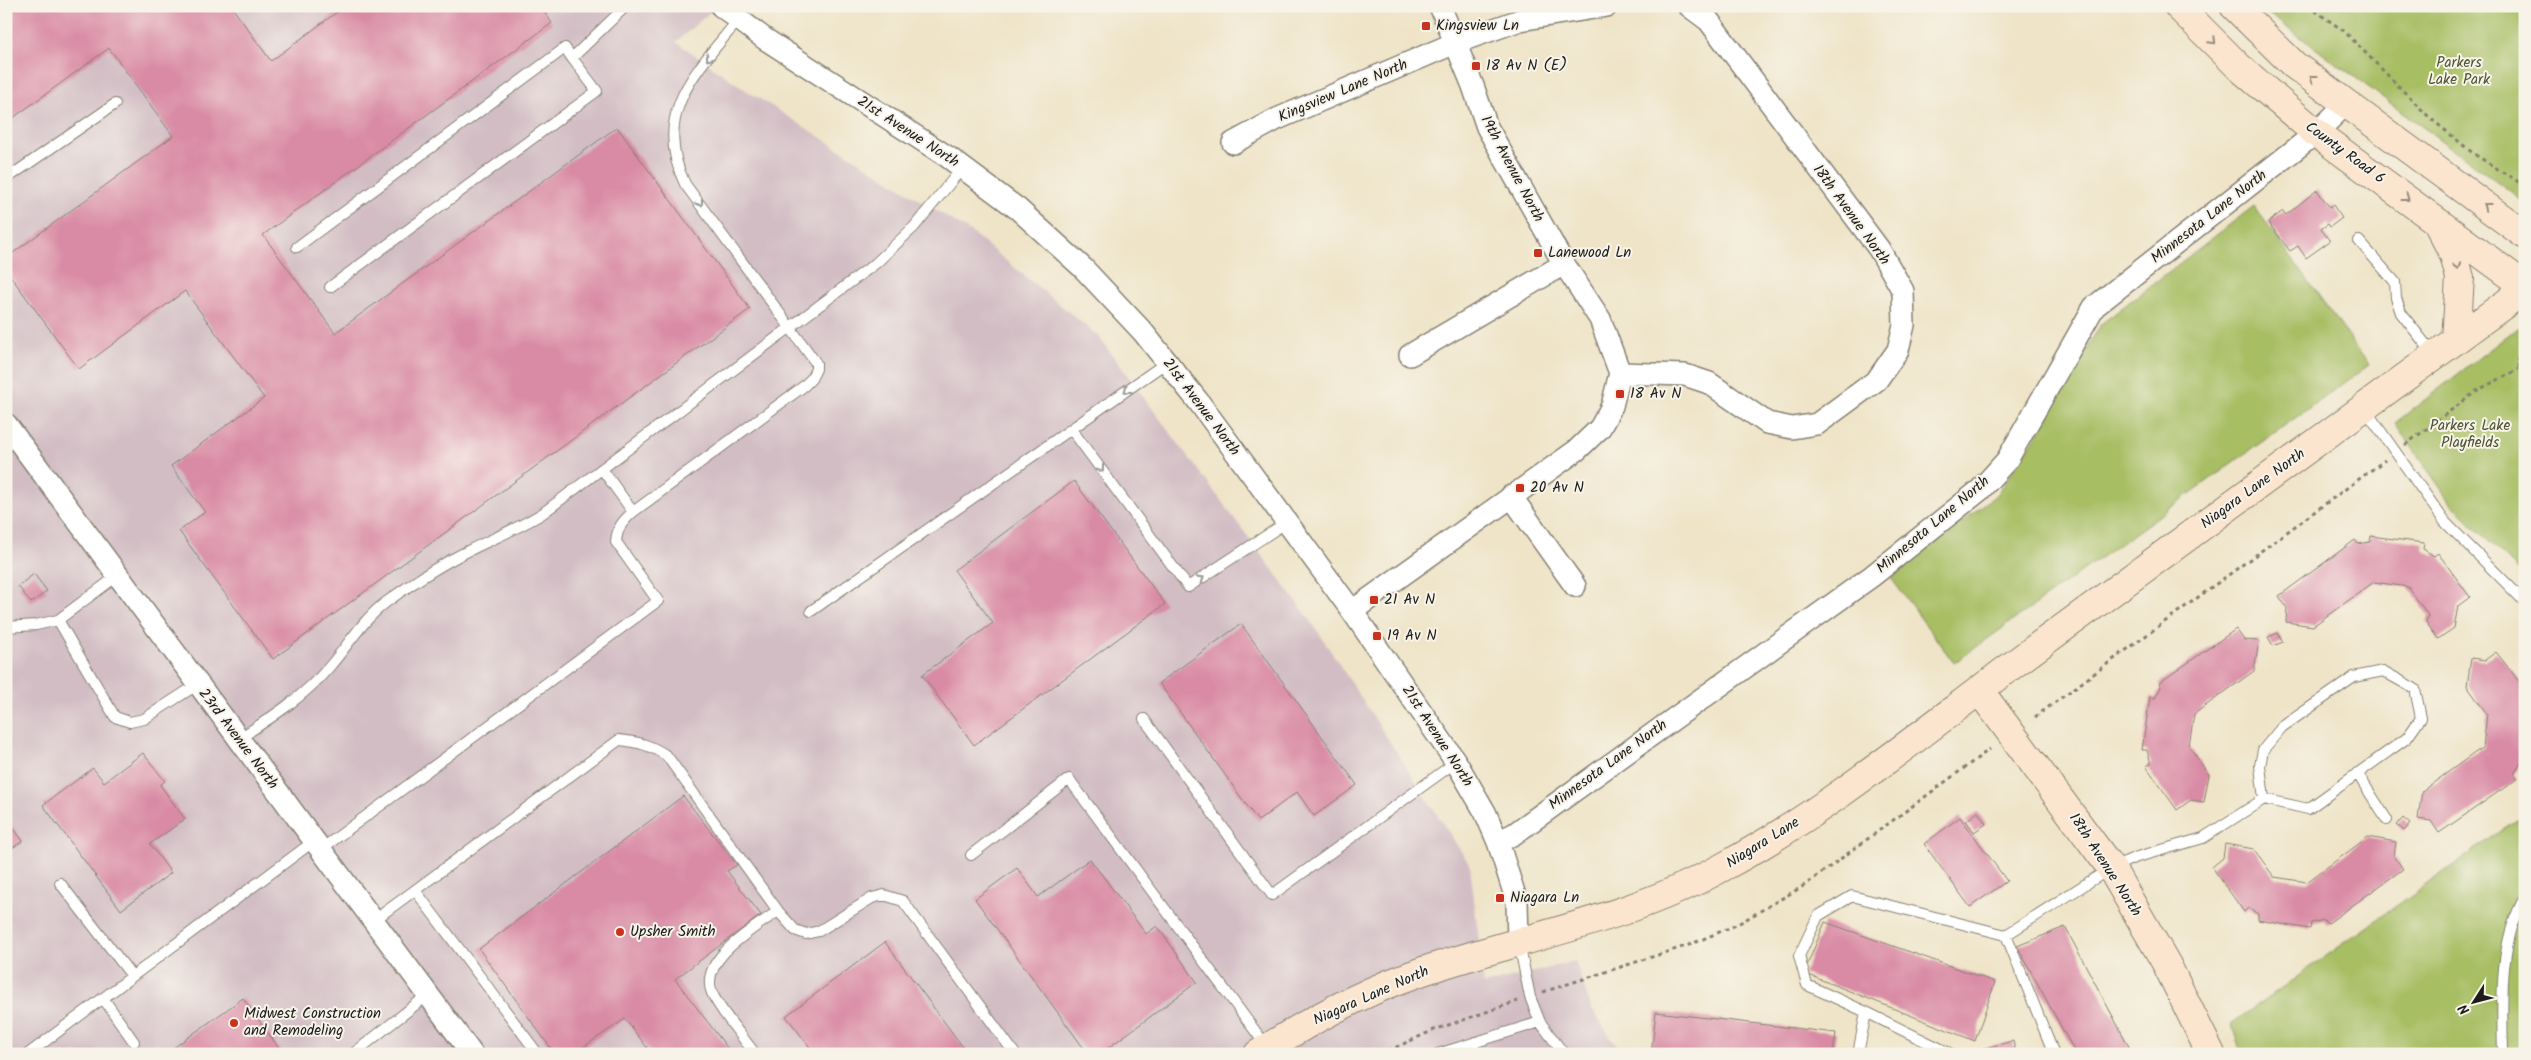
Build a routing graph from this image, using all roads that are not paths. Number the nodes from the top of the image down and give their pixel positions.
1 (626, 6) edge
2 (721, 6) edge
3 (1440, 6) edge
4 (1607, 6) edge
5 (1689, 6) edge
6 (2178, 6) edge
7 (2234, 6) edge
8 (739, 19) junction
9 (1454, 43) junction
10 (572, 58) junction
11 (115, 104) dead end
12 (2347, 104) junction
13 (2316, 134) junction
14 (1233, 142) dead end
15 (963, 167) junction
16 (6, 179) edge
17 (2437, 222) junction
18 (2525, 235) edge
19 (2360, 241) dead end
20 (297, 247) dead end
21 (1564, 264) junction
22 (2525, 286) edge
23 (330, 287) dead end
24 (791, 327) junction
25 (2445, 348) junction
26 (1410, 355) dead end
27 (1167, 362) junction
28 (1620, 373) junction
29 (2364, 408) junction
30 (6, 424) edge
31 (1072, 430) junction
32 (602, 469) junction
33 (1510, 496) junction
34 (634, 512) junction
35 (1287, 522) junction
36 (117, 576) junction
37 (1575, 586) dead end
38 (2525, 602) edge
39 (811, 611) dead end
40 (1352, 611) junction
41 (58, 620) junction
42 (6, 627) edge
43 (198, 684) junction
44 (1979, 690) junction
45 (1144, 719) dead end
46 (238, 739) junction
47 (1456, 762) junction
48 (2357, 774) junction
49 (2264, 799) junction
50 (2387, 820) dead end
51 (1498, 842) junction
52 (317, 845) junction
53 (972, 855) dead end
54 (2111, 868) junction
55 (60, 883) dead end
56 (415, 890) junction
57 (2525, 897) edge
58 (778, 912) junction
59 (373, 921) junction
60 (2006, 935) junction
61 (1518, 942) junction
62 (132, 976) junction
63 (429, 994) junction
64 (103, 998) junction
65 (1866, 1012) junction
66 (1540, 1022) junction
67 (134, 1042) dead end
68 (1263, 1051) edge
69 (28, 1054) edge
70 (353, 1054) edge
71 (472, 1054) edge
72 (538, 1054) edge
73 (755, 1054) edge
74 (1015, 1054) edge
75 (1438, 1054) edge
76 (1564, 1054) edge
77 (1858, 1054) edge
78 (1951, 1054) edge
79 (2054, 1054) edge
80 (2211, 1054) edge
81 (2503, 1054) edge

1 - 10 lane
2 - 8 street, 21st Avenue North
3 - 9 street, 19th Avenue North
4 - 9 street
5 - 28 street, 18th Avenue North
6 -> 13 street, County Road 6
12 -> 7 street
8 - 15 street, 21st Avenue North
8 -> 24 lane
9 - 14 street, Kingsview Lane North
9 - 21 street, 19th Avenue North
10 - 20 lane
10 - 23 lane
11 - 16 lane
12 - 13 street, Minnesota Lane North
18 -> 12 street
13 -> 17 street, County Road 6
13 - 51 street, Minnesota Lane North
15 - 24 lane
15 - 27 street, 21st Avenue North
17 - 22 street, County Road 6
17 -> 25 street
19 - 25 lane
21 - 26 street
21 - 28 street, 19th Avenue North
22 - 25 street, Niagara Lane North
24 - 32 lane
24 - 34 lane
25 - 29 street, Niagara Lane North
27 -> 31 lane
27 - 35 street, 21st Avenue North
28 - 33 street
29 - 38 lane
29 - 44 street, Niagara Lane North
30 - 36 street, 23rd Avenue North
31 -> 35 lane
31 - 39 lane
32 - 34 lane
32 - 46 lane
33 - 37 street
33 - 40 street
34 - 52 lane
35 - 40 street, 21st Avenue North
36 - 41 lane
36 - 43 street, 23rd Avenue North
40 - 47 street, 21st Avenue North
41 - 42 lane
41 - 43 lane
43 - 46 street, 23rd Avenue North
44 - 54 street, 18th Avenue North
44 - 61 street, Niagara Lane
45 - 47 lane
46 - 52 street, 23rd Avenue North
47 - 51 street, 21st Avenue North
48 - 49 lane
48 - 49 lane
48 - 50 lane
49 - 54 lane
51 - 61 street, 21st Avenue North
52 - 59 street, 23rd Avenue North
52 - 62 lane
53 - 68 lane
54 - 60 lane
54 - 80 street, 18th Avenue North
55 - 62 lane
56 - 58 lane
56 - 59 lane
56 - 72 lane
57 - 81 lane
58 - 73 lane
58 - 74 lane
59 - 63 street, 23rd Avenue North
60 - 65 lane
60 - 79 lane
61 - 66 lane
61 - 68 street, Niagara Lane North
62 - 64 lane
63 - 70 lane
63 - 71 street, 23rd Avenue North
64 - 67 lane
64 - 69 lane
65 - 77 lane
65 - 78 lane
66 - 75 lane
66 - 76 lane

